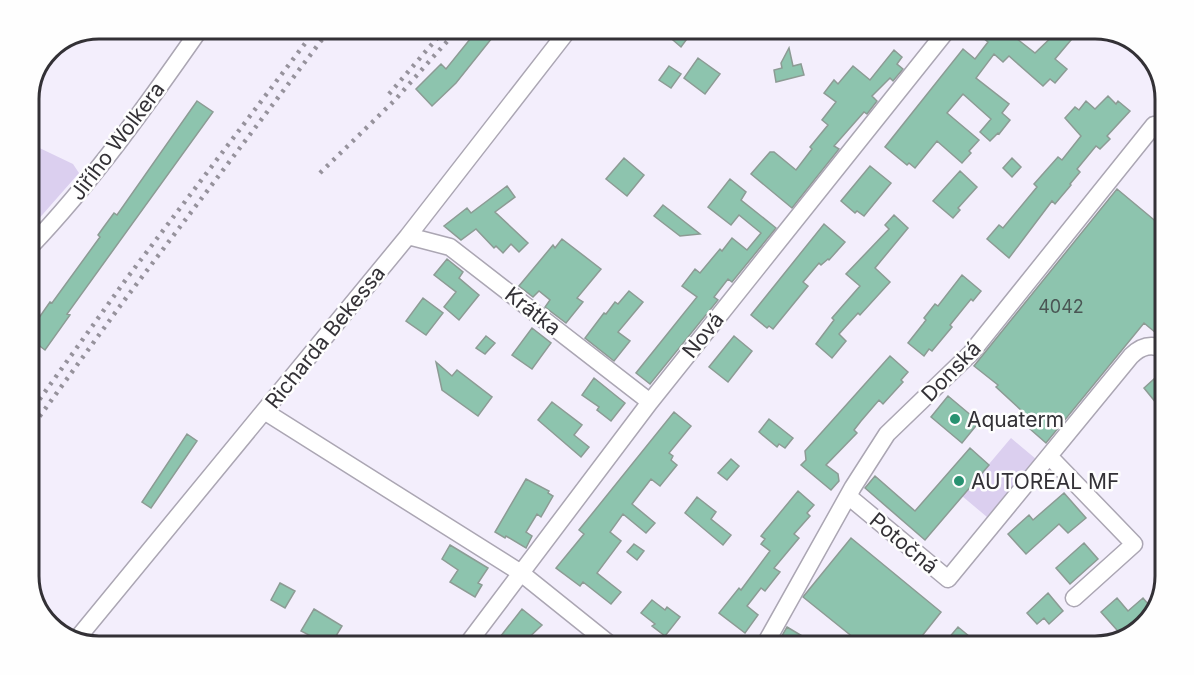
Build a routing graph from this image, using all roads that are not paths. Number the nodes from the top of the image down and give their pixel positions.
1 (192, 39) edge
2 (560, 39) edge
3 (939, 39) edge
4 (1155, 126) edge
5 (408, 236) junction
6 (39, 237) edge
7 (1155, 346) edge
8 (650, 402) junction
9 (264, 411) junction
10 (1049, 456) junction
11 (848, 496) junction
12 (521, 573) junction
13 (1074, 598) dead end
14 (81, 633) edge
15 (474, 636) edge
16 (600, 636) edge
17 (770, 636) edge

1 - 6 street, Jiřího Wolkera
2 - 5 street, Richarda Bekessa
3 - 8 street, Nová
4 - 11 street, Donská
5 - 8 street, Krátka
5 - 9 street, Richarda Bekessa
7 - 10 street, Potočná
8 - 12 street, Nová
9 - 12 street
9 - 14 street, Richarda Bekessa
10 - 11 street, Potočná
10 - 13 street
11 - 17 street, Donská
12 - 15 street, Nová
12 - 16 street

